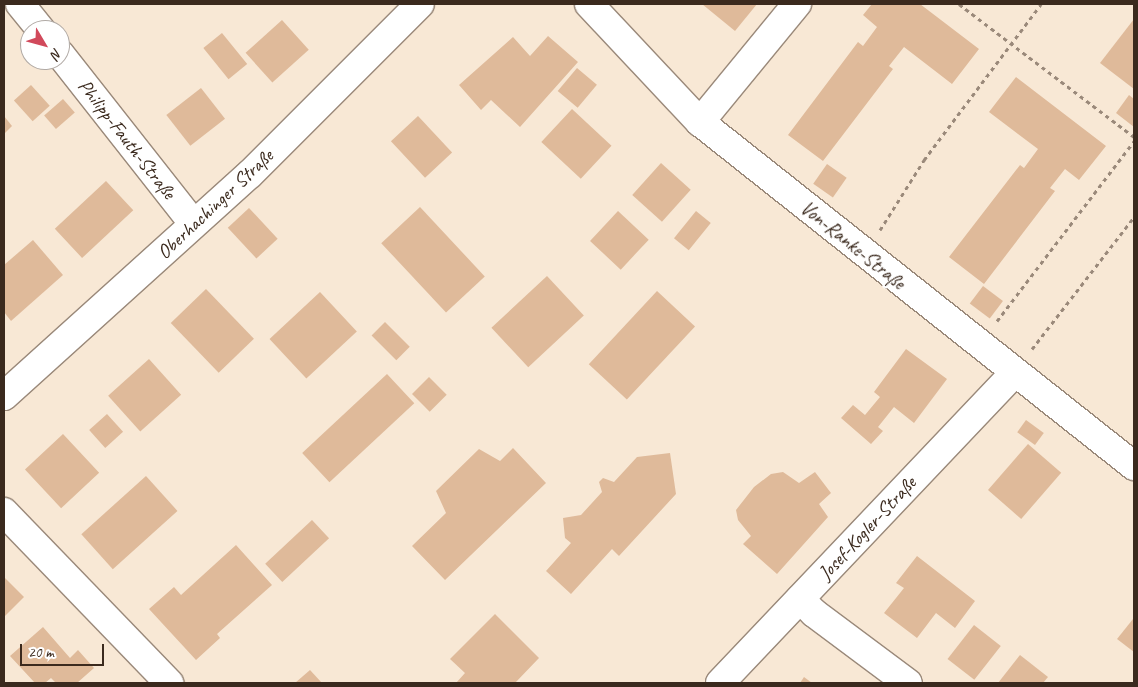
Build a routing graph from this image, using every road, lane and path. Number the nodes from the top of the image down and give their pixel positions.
1 (20, 4) edge
2 (420, 4) edge
3 (589, 4) edge
4 (797, 4) edge
5 (959, 4) edge
6 (1041, 4) edge
7 (33, 20) edge
8 (1013, 45) junction
9 (70, 67) edge
10 (700, 122) junction
11 (1134, 139) edge
12 (1134, 217) edge
13 (194, 224) junction
14 (865, 254) junction
15 (979, 346) junction
16 (1014, 374) junction
17 (4, 396) edge
18 (1134, 466) edge
19 (4, 512) edge
20 (800, 599) junction
21 (168, 683) edge
22 (720, 683) edge
23 (908, 683) edge

1 - 7 street
2 - 13 street, Oberhachinger Straße
3 - 10 street, Von-Ranke-Straße
4 - 10 street
5 - 8 path
6 - 8 path
8 - 11 path
8 - 14 path
9 - 13 street, Philipp-Fauth-Straße
10 - 14 street, Von-Ranke-Straße
11 - 15 path
12 - 16 path
13 - 17 street, Oberhachinger Straße
14 - 15 street, Von-Ranke-Straße
15 - 16 street, Von-Ranke-Straße
16 - 18 street, Von-Ranke-Straße
16 - 20 street, Josef-Kogler-Straße
19 - 21 street
20 - 22 street, Josef-Kogler-Straße
20 - 23 street

